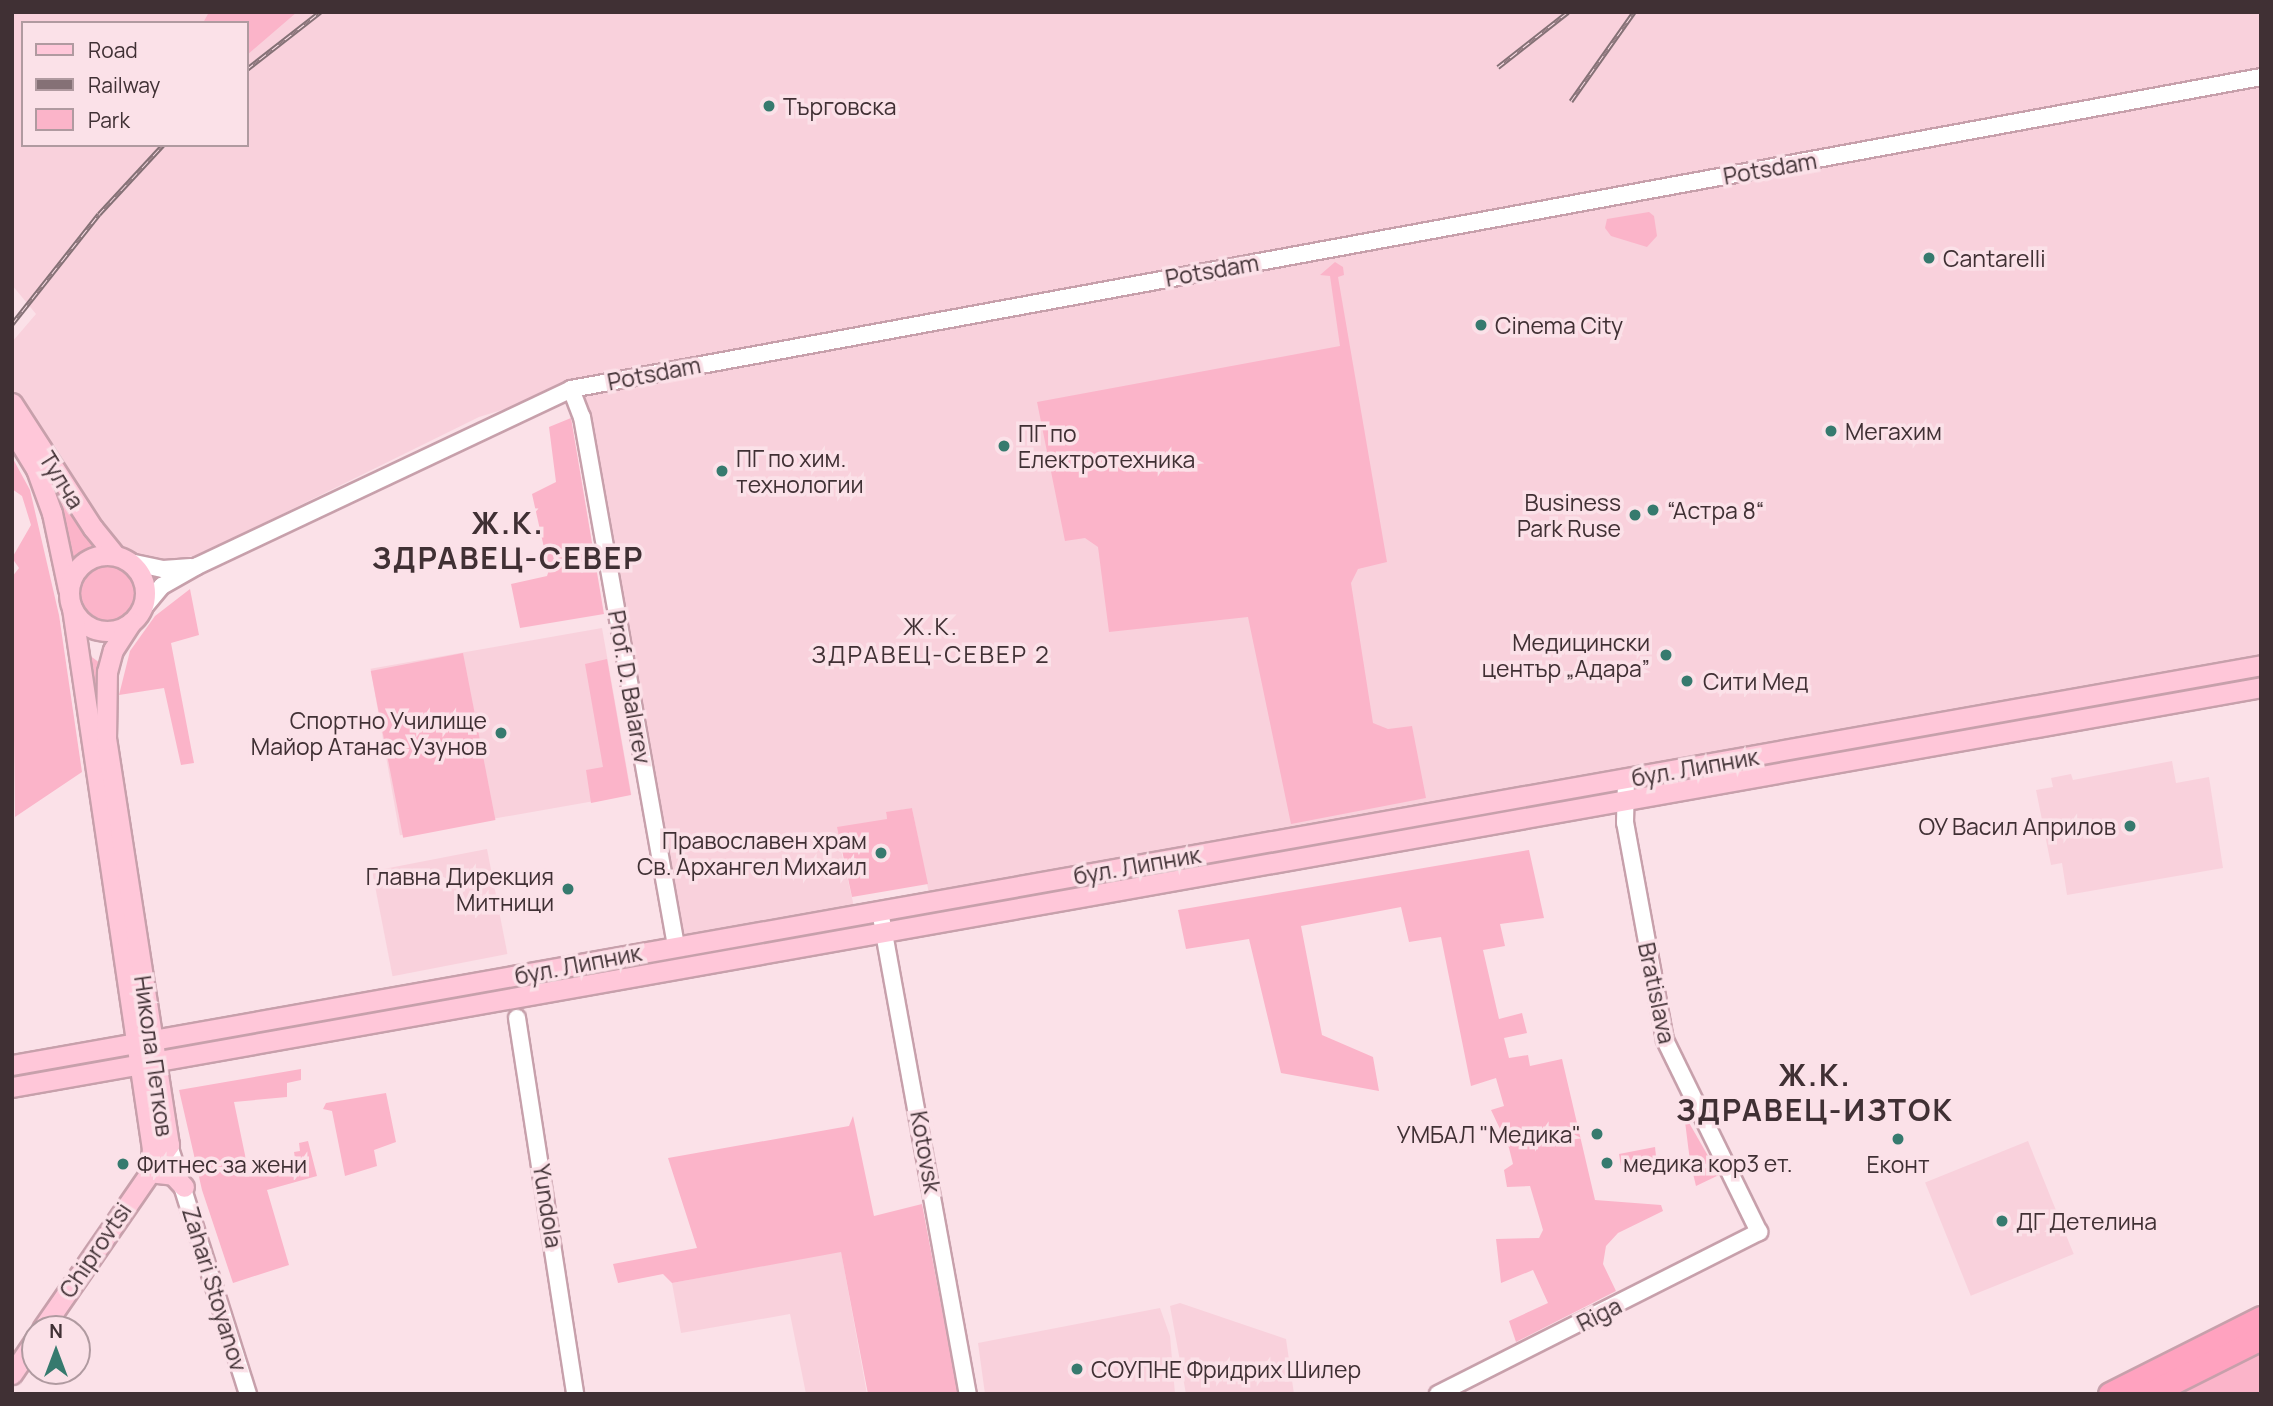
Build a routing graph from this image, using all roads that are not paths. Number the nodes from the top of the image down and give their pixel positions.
1 (2261, 77) edge
2 (570, 389) junction
3 (12, 403) edge
4 (12, 430) edge
5 (122, 558) junction
6 (197, 566) junction
7 (70, 601) junction
8 (136, 617) junction
9 (2261, 665) edge
10 (2261, 687) edge
11 (1619, 790) junction
12 (880, 911) junction
13 (886, 930) junction
14 (676, 946) junction
15 (526, 996) junction
16 (500, 1002) junction
17 (517, 1018) junction
18 (144, 1042) junction
19 (147, 1064) junction
20 (12, 1065) edge
21 (12, 1087) edge
22 (169, 1145) junction
23 (149, 1172) junction
24 (184, 1187) junction
25 (1759, 1233) joint
26 (52, 1315) edge
27 (2261, 1318) edge
28 (2261, 1338) edge
29 (248, 1394) edge
30 (575, 1394) edge
31 (968, 1394) edge
32 (1438, 1394) edge
33 (2110, 1394) edge
34 (2148, 1394) edge

1 - 2 street, Potsdam
2 - 6 street, Potsdam
2 - 14 street, Prof. D. Balarev
3 - 5 main road, Тулча
4 - 7 main road, Тулча
5 - 6 street, Potsdam
5 - 7 main road
5 - 8 main road
6 - 8 street, Potsdam
7 - 8 main road
7 - 18 main road, Никола Петков
8 - 18 main road, Никола Петков
9 - 11 main road, бул. Липник
10 - 11 main road, бул. Липник
11 - 12 main road, бул. Липник
11 - 13 main road, бул. Липник
11 - 25 street, Bratislava
12 - 13 street, Kotovsk
12 - 14 main road, бул. Липник
13 - 15 main road, бул. Липник
13 - 31 street, Kotovsk
14 - 18 main road, бул. Липник
15 - 16 main road, бул. Липник
15 - 17 street
16 - 17 street
16 - 19 main road, бул. Липник
17 - 30 street, Yundola
18 - 19 main road, Никола Петков
18 - 20 main road, бул. Липник
19 - 21 main road, бул. Липник
19 - 22 main road, Никола Петков
19 - 23 main road, Никола Петков
22 - 23 main road, Никола Петков
22 - 24 street, Zahari Stoyanov
23 - 24 main road
23 - 26 main road, Chiprovtsi
24 - 29 street, Zahari Stoyanov
25 - 32 street, Riga
27 - 33 highway
28 - 34 highway

